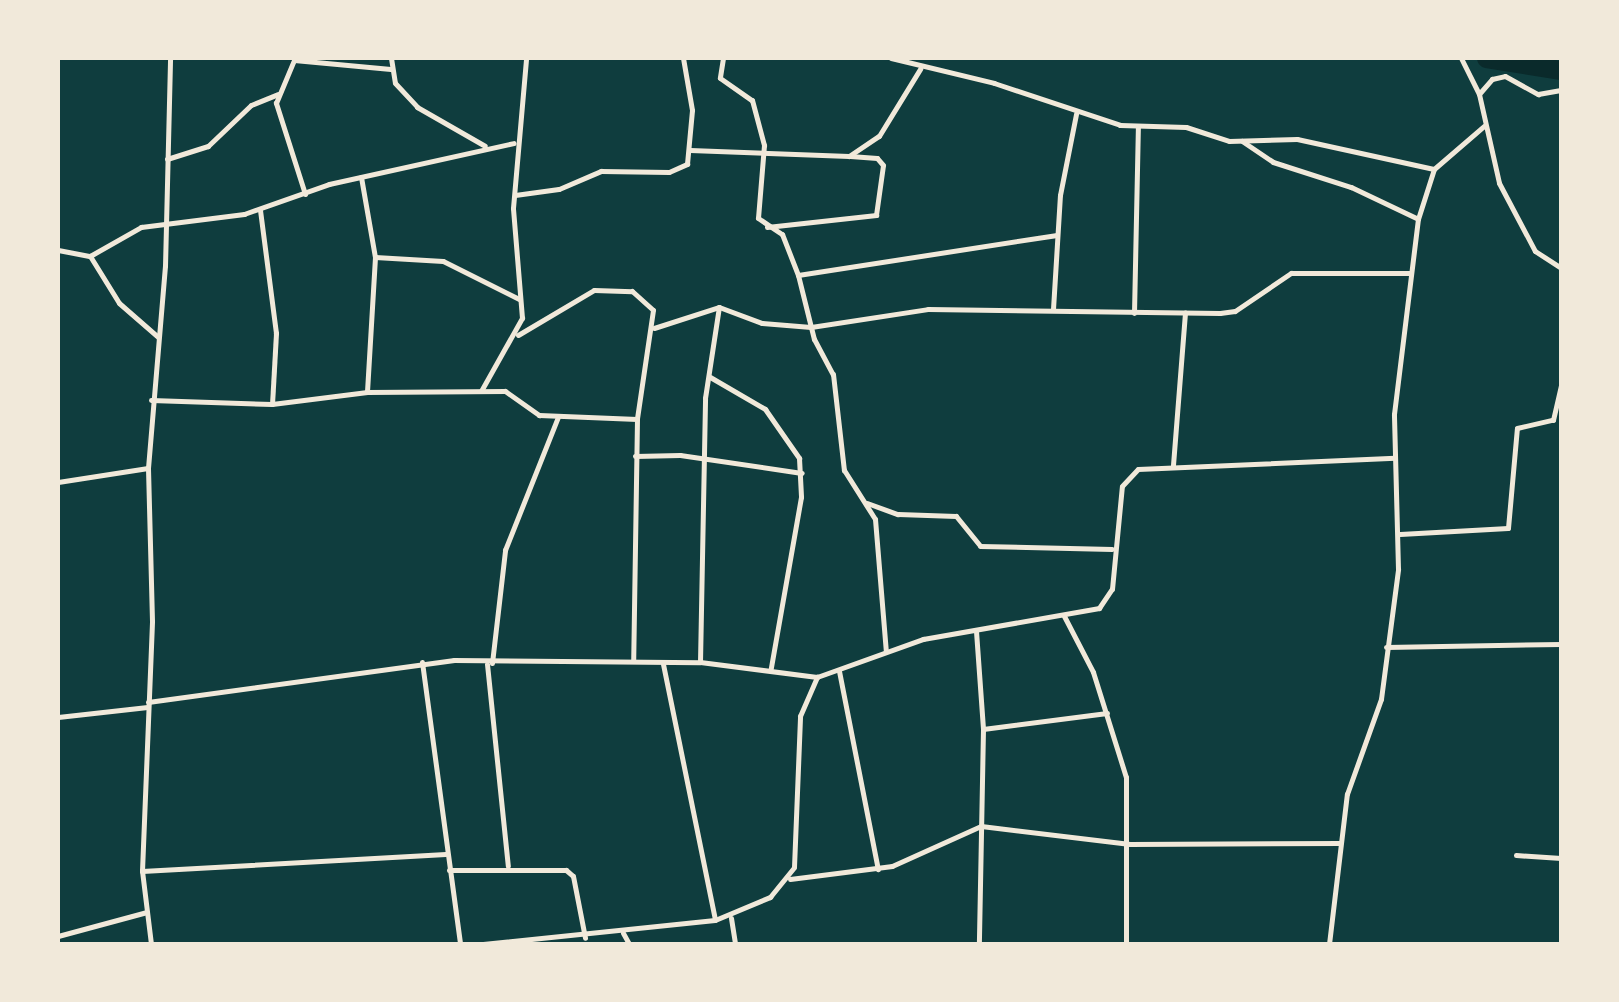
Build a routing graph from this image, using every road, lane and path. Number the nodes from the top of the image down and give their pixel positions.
1 (170, 58) edge
2 (391, 58) edge
3 (526, 58) edge
4 (683, 58) edge
5 (723, 58) edge
6 (891, 58) edge
7 (1461, 58) edge
8 (920, 68) junction
9 (391, 69) junction
10 (1561, 90) edge
11 (278, 94) junction
12 (1479, 94) junction
13 (1076, 114) junction
14 (1484, 126) junction
15 (1138, 127) junction
16 (1242, 141) junction
17 (514, 143) junction
18 (485, 146) junction
19 (690, 150) junction
20 (764, 153) junction
21 (849, 156) junction
22 (167, 159) junction
23 (1434, 169) junction
24 (361, 177) junction
25 (306, 194) junction
26 (514, 195) junction
27 (260, 210) junction
28 (1418, 219) junction
29 (166, 222) junction
30 (764, 228) junction
31 (1056, 234) junction
32 (58, 250) edge
33 (90, 256) junction
34 (375, 257) junction
35 (1561, 268) edge
36 (1409, 272) junction
37 (798, 275) junction
38 (519, 299) junction
39 (719, 307) junction
40 (1052, 309) junction
41 (1185, 312) junction
42 (1134, 313) junction
43 (811, 327) junction
44 (653, 328) junction
45 (518, 335) junction
46 (158, 337) junction
47 (710, 377) junction
48 (1561, 386) edge
49 (481, 391) junction
50 (368, 392) junction
51 (151, 400) junction
52 (272, 404) junction
53 (558, 417) junction
54 (637, 419) junction
55 (635, 456) junction
56 (1395, 458) junction
57 (708, 461) junction
58 (1173, 465) junction
59 (148, 468) junction
60 (802, 473) junction
61 (58, 482) edge
62 (867, 503) junction
63 (1400, 534) junction
64 (1112, 548) junction
65 (1064, 616) junction
66 (976, 631) junction
67 (1561, 644) edge
68 (1386, 647) junction
69 (886, 652) junction
70 (632, 661) junction
71 (422, 662) junction
72 (699, 662) junction
73 (489, 664) junction
74 (663, 664) junction
75 (771, 668) junction
76 (839, 671) junction
77 (817, 677) junction
78 (148, 705) junction
79 (1107, 713) junction
80 (58, 717) edge
81 (984, 729) junction
82 (981, 826) junction
83 (1339, 843) junction
84 (1130, 844) junction
85 (446, 854) junction
86 (1516, 855) dead end
87 (1561, 859) edge
88 (508, 866) junction
89 (878, 869) junction
90 (449, 870) junction
91 (142, 871) junction
92 (790, 879) junction
93 (147, 912) junction
94 (731, 918) junction
95 (715, 920) junction
96 (623, 933) junction
97 (58, 936) edge
98 (585, 938) junction
99 (576, 942) edge
100 (151, 944) edge
101 (375, 944) edge
102 (461, 944) edge
103 (483, 944) edge
104 (629, 944) edge
105 (735, 944) edge
106 (979, 944) edge
107 (1126, 944) edge
108 (1329, 944) edge

1 - 22 street
2 - 9 street
3 - 17 street
4 - 19 street
5 - 20 street
6 - 8 street
7 - 12 street
8 - 13 street
8 - 21 street
9 - 11 street
9 - 18 street
10 - 12 street
11 - 22 street
11 - 25 street
12 - 14 street
13 - 15 street
13 - 31 street
14 - 23 street
14 - 35 street
15 - 16 street
15 - 42 street
16 - 23 street
16 - 28 street
17 - 18 street
17 - 26 street
18 - 24 street
19 - 20 street
19 - 26 street
20 - 21 street
20 - 30 street
21 - 30 street
22 - 29 street
23 - 28 street
24 - 25 street
24 - 34 street
25 - 27 street
26 - 38 street
27 - 29 street
27 - 52 street
28 - 36 street
29 - 33 street
29 - 46 street
30 - 37 street
31 - 37 street
31 - 40 street
32 - 33 street
33 - 46 street
34 - 38 street
34 - 50 street
36 - 41 street
36 - 56 street
37 - 43 street
38 - 45 street
39 - 43 street
39 - 44 street
39 - 47 street
40 - 42 street
40 - 43 street
41 - 42 street
41 - 58 street
43 - 62 street
44 - 45 street
44 - 54 street
45 - 49 street
46 - 51 street
47 - 57 street
47 - 60 street
48 - 63 street
49 - 50 street
49 - 53 street
50 - 52 street
51 - 52 street
51 - 59 street
53 - 54 street
53 - 73 street
54 - 55 street
55 - 57 street
55 - 70 street
56 - 58 street
56 - 63 street
57 - 60 street
57 - 72 street
58 - 64 street
59 - 61 street
59 - 78 street
60 - 75 street
62 - 64 street
62 - 69 street
63 - 68 street
64 - 65 street
65 - 66 street
65 - 79 street
66 - 69 street
66 - 81 street
67 - 68 street
68 - 83 street
69 - 76 street
70 - 73 street
70 - 74 street
71 - 73 street
71 - 78 street
71 - 85 street
72 - 74 street
72 - 75 street
73 - 88 street
74 - 95 street
75 - 77 street
76 - 77 street
76 - 89 street
77 - 92 street
78 - 80 street
78 - 91 street
79 - 81 street
79 - 84 street
81 - 82 street
82 - 84 street
82 - 89 street
82 - 106 street
83 - 84 street
83 - 108 street
84 - 107 street
85 - 90 street
85 - 91 street
86 - 87 street
88 - 90 street
88 - 98 street
89 - 92 street
90 - 102 street
91 - 93 street
92 - 94 street
93 - 97 street
93 - 100 street
94 - 95 street
94 - 105 street
95 - 96 street
96 - 98 street
96 - 104 street
98 - 99 street
99 - 103 street
101 - 102 street

